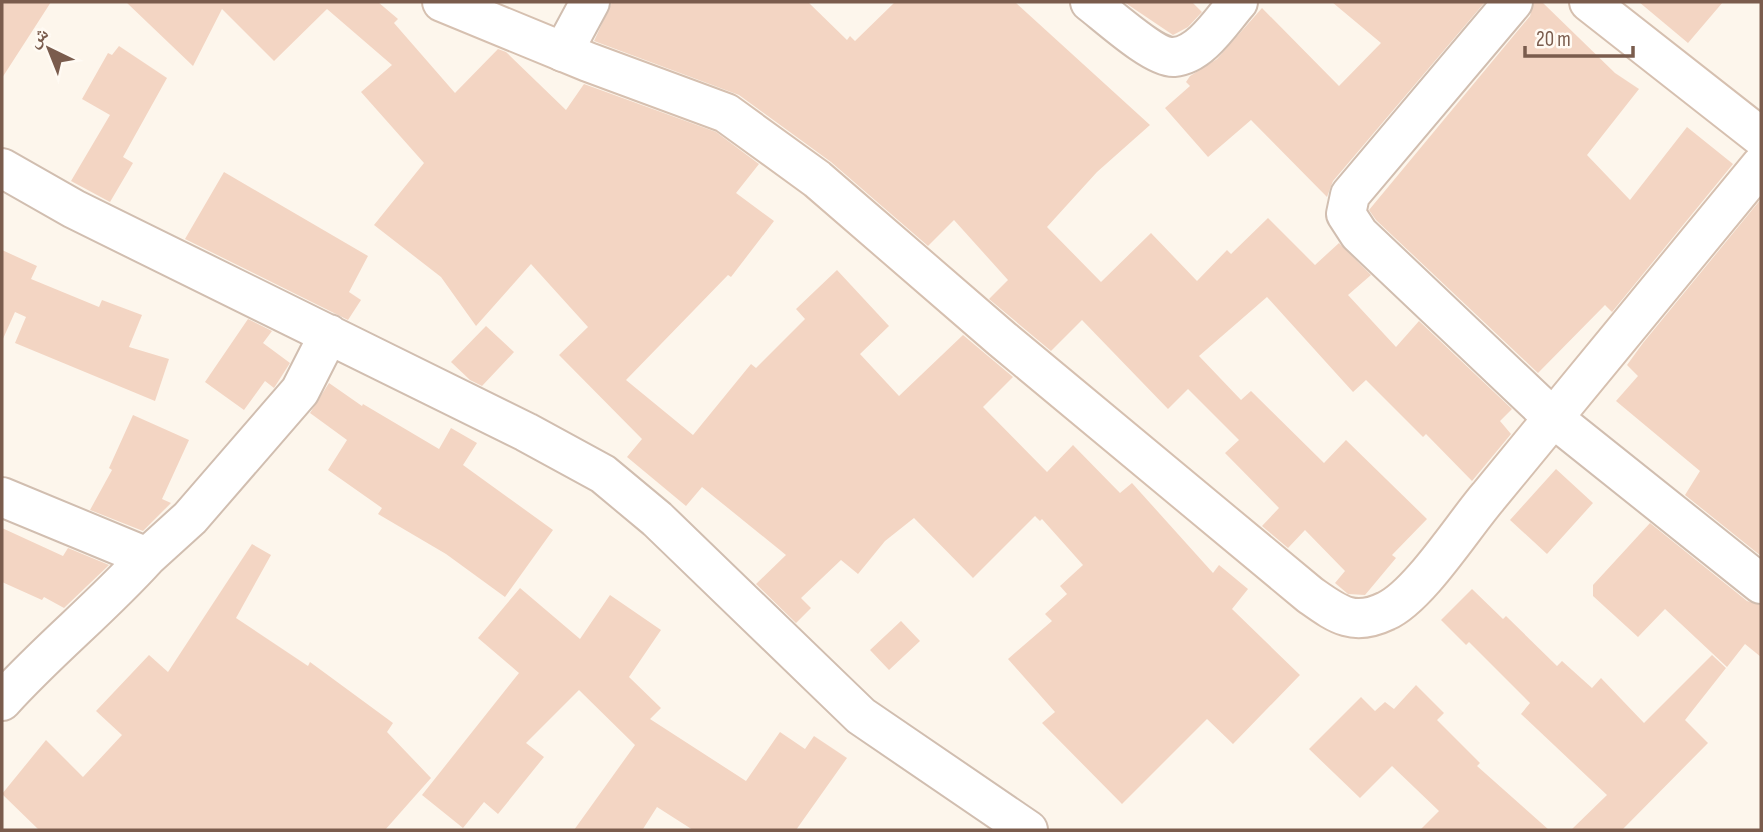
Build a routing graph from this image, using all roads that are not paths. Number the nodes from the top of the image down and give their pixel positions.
1 (442, 2) edge
2 (590, 2) edge
3 (1090, 2) edge
4 (1238, 2) edge
5 (1513, 2) edge
6 (1589, 2) edge
7 (563, 52) junction
8 (1761, 137) edge
9 (1761, 166) edge
10 (2, 168) edge
11 (329, 334) junction
12 (1552, 417) junction
13 (2, 498) edge
14 (146, 557) junction
15 (1761, 584) edge
16 (2, 701) edge
17 (1028, 830) edge

1 - 7 street
2 - 7 street
3 - 4 street
5 - 12 street
6 - 8 street
7 - 12 street
9 - 12 street
10 - 11 street
11 - 14 street
11 - 17 street
12 - 15 street
13 - 14 street
14 - 16 street

